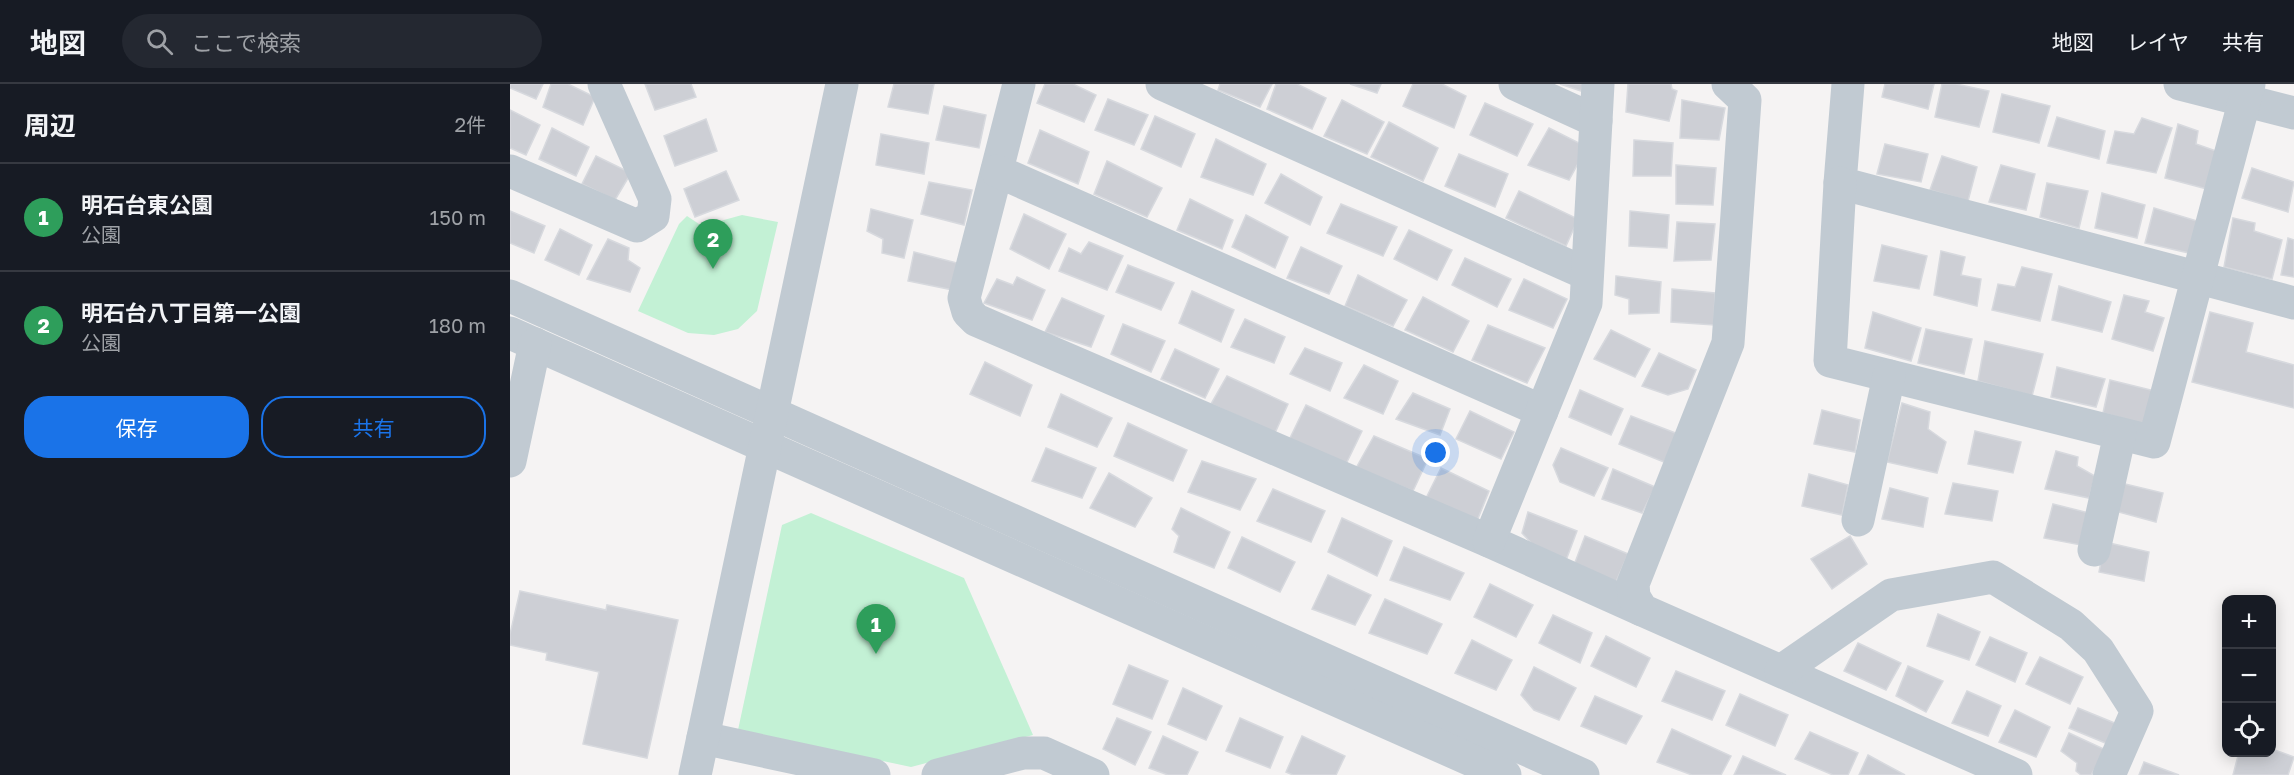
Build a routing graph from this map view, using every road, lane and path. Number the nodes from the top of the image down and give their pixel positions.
1 (604, 84) edge
2 (842, 84) edge
3 (1018, 84) edge
4 (1162, 84) edge
5 (1515, 84) edge
6 (1598, 84) edge
7 (1728, 84) edge
8 (1848, 84) edge
9 (2181, 84) edge
10 (2247, 92) edge
11 (2294, 112) edge
12 (1596, 121) junction
13 (510, 171) edge
14 (997, 171) junction
15 (1840, 183) junction
16 (1587, 274) junction
17 (2198, 277) junction
18 (510, 296) edge
19 (2294, 303) edge
20 (523, 339) edge
21 (1889, 376) junction
22 (1542, 411) junction
23 (772, 412) junction
24 (2120, 434) junction
25 (764, 446) junction
26 (510, 461) edge
27 (1858, 520) dead end
28 (1489, 541) junction
29 (2094, 550) dead end
30 (1642, 610) junction
31 (1781, 671) junction
32 (703, 738) junction
33 (1005, 766) edge
34 (695, 775) edge
35 (874, 775) edge
36 (938, 775) edge
37 (1093, 775) edge
38 (1505, 775) edge
39 (1583, 775) edge
40 (2016, 775) edge
41 (2109, 775) edge

1 - 13 street
2 - 23 street
3 - 14 street
4 - 16 street
5 - 12 street
6 - 12 street
7 - 30 street
8 - 15 street
9 - 10 street
10 - 11 street
10 - 17 street
12 - 16 street
14 - 22 street
14 - 28 street
15 - 17 street
15 - 21 street
16 - 22 street
17 - 19 street
17 - 24 street
18 - 23 street
20 - 25 street
20 - 26 street
21 - 24 street
21 - 27 street
22 - 28 street
23 - 25 street
23 - 39 street
24 - 29 street
25 - 32 street
25 - 38 street
28 - 30 street
30 - 31 street
31 - 40 street
31 - 41 street
32 - 34 street
32 - 35 street
33 - 36 street
33 - 37 street

